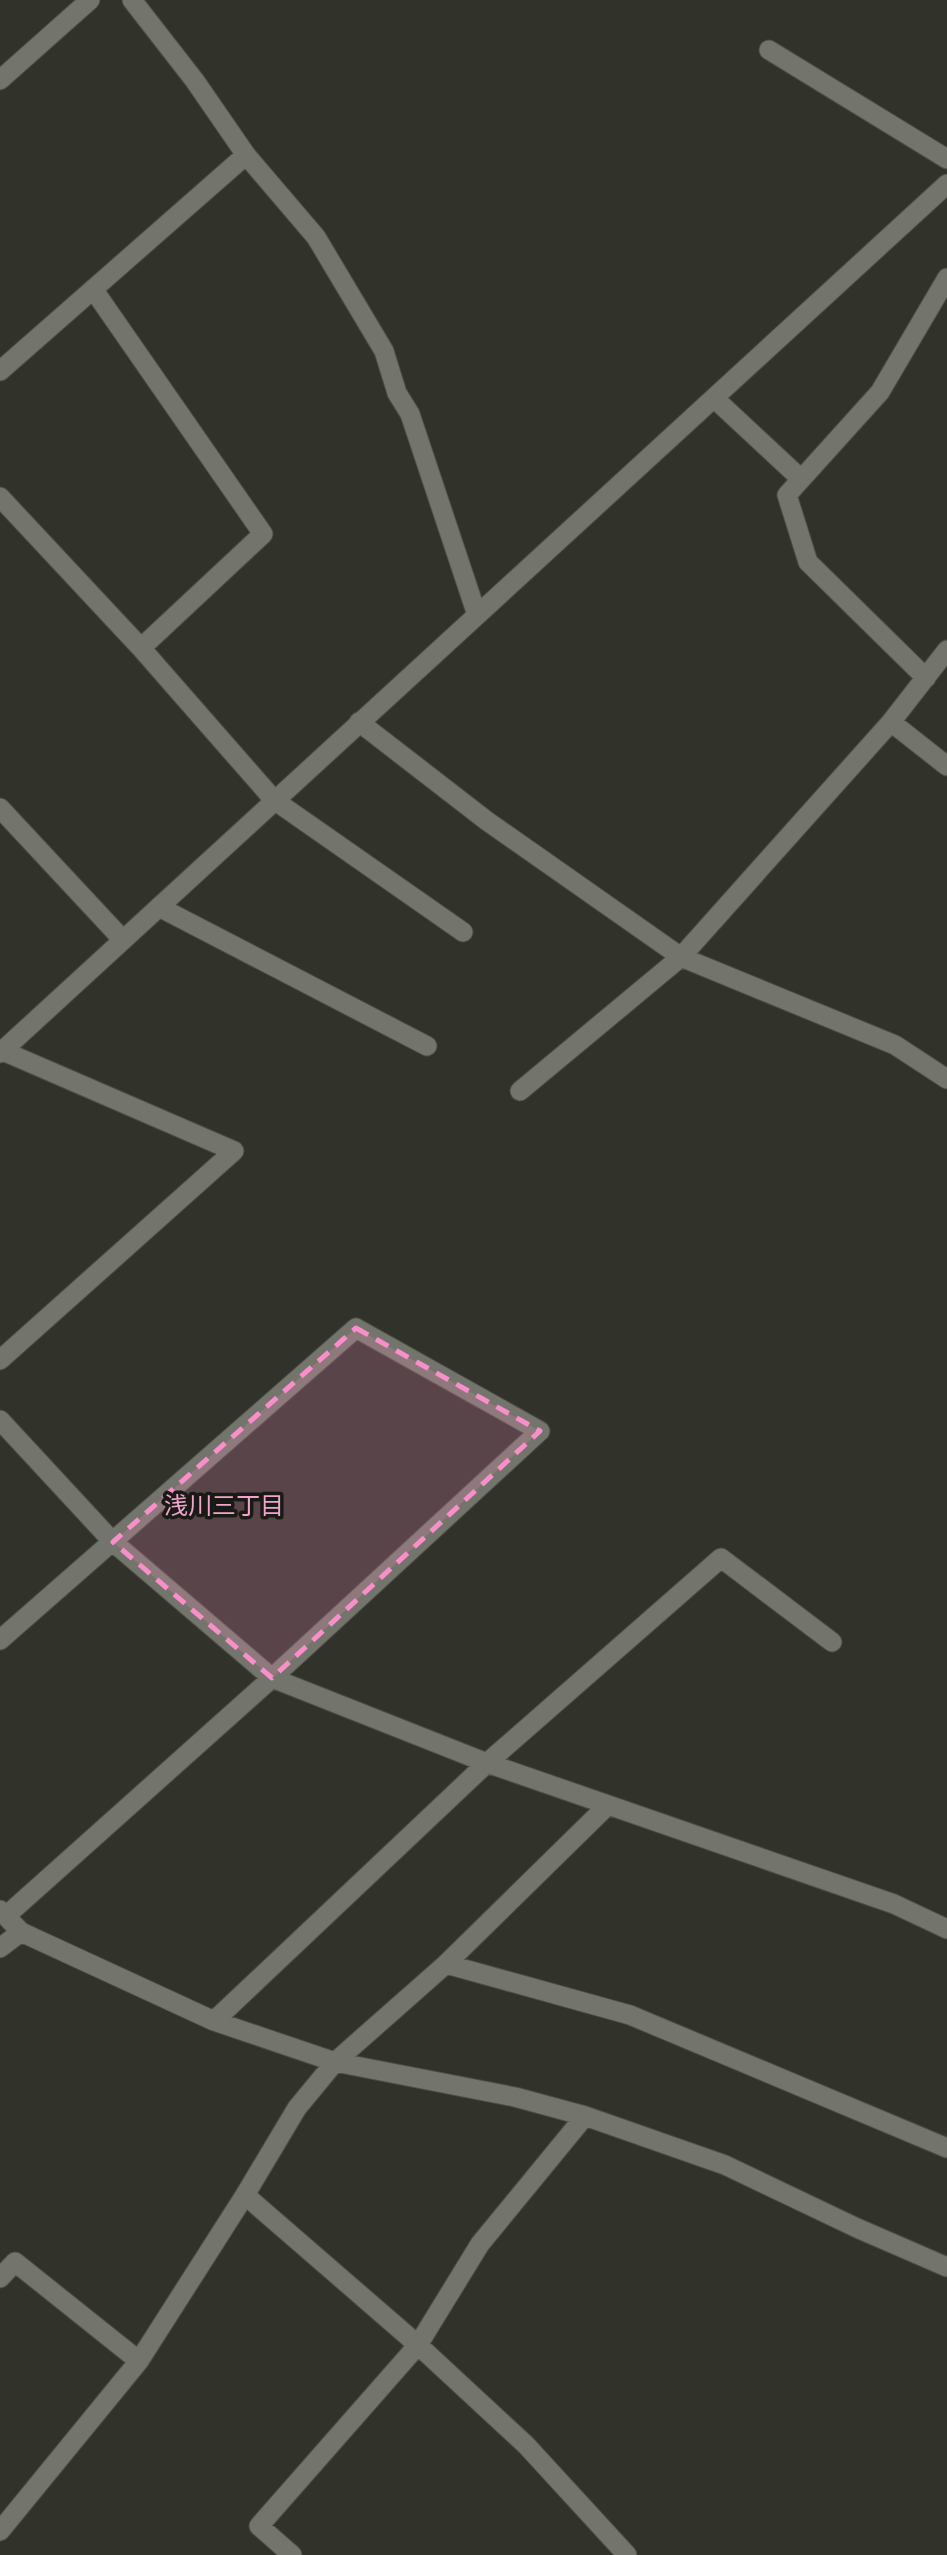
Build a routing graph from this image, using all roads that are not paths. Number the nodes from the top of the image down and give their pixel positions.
1 (90, 0) edge
2 (132, 0) edge
3 (769, 50) dead end
4 (0, 80) edge
5 (246, 155) junction
6 (947, 159) edge
7 (947, 184) edge
8 (947, 278) edge
9 (93, 289) junction
10 (0, 371) edge
11 (714, 398) junction
12 (801, 479) junction
13 (0, 497) edge
14 (477, 615) junction
15 (141, 648) junction
16 (947, 650) edge
17 (926, 678) junction
18 (359, 722) junction
19 (891, 722) junction
20 (947, 766) edge
21 (274, 800) junction
22 (0, 808) edge
23 (159, 907) junction
24 (463, 932) dead end
25 (122, 940) junction
26 (681, 957) junction
27 (427, 1046) dead end
28 (1, 1052) edge
29 (947, 1079) edge
30 (520, 1091) dead end
31 (0, 1360) edge
32 (0, 1420) edge
33 (113, 1542) junction
34 (0, 1640) edge
35 (832, 1642) dead end
36 (272, 1678) junction
37 (487, 1763) junction
38 (607, 1806) junction
39 (3, 1913) edge
40 (947, 1929) edge
41 (21, 1932) junction
42 (0, 1948) edge
43 (446, 1964) junction
44 (214, 2021) junction
45 (335, 2062) junction
46 (585, 2116) junction
47 (947, 2148) edge
48 (245, 2195) junction
49 (947, 2267) edge
50 (0, 2278) edge
51 (418, 2345) junction
52 (139, 2361) junction
53 (0, 2531) edge
54 (292, 2555) edge
55 (627, 2555) edge

1 - 4 street
2 - 5 street
3 - 6 street
5 - 9 street
5 - 14 street
7 - 11 street
8 - 12 street
9 - 10 street
9 - 15 street
11 - 12 street
11 - 14 street
12 - 17 street
13 - 15 street
14 - 18 street
15 - 21 street
16 - 17 street
17 - 19 street
18 - 21 street
18 - 26 street
19 - 20 street
19 - 26 street
21 - 23 street
21 - 24 street
22 - 25 street
23 - 25 street
23 - 27 street
25 - 28 street
26 - 29 street
26 - 30 street
28 - 31 street
32 - 33 street
33 - 34 street
33 - 36 street
33 - 36 street
35 - 37 street
36 - 37 street
36 - 39 street
37 - 38 street
37 - 44 street
38 - 40 street
38 - 43 street
39 - 41 street
41 - 42 street
41 - 44 street
43 - 45 street
43 - 47 street
44 - 45 street
45 - 46 street
45 - 48 street
46 - 49 street
46 - 51 street
48 - 51 street
48 - 52 street
50 - 52 street
51 - 54 street
51 - 55 street
52 - 53 street

